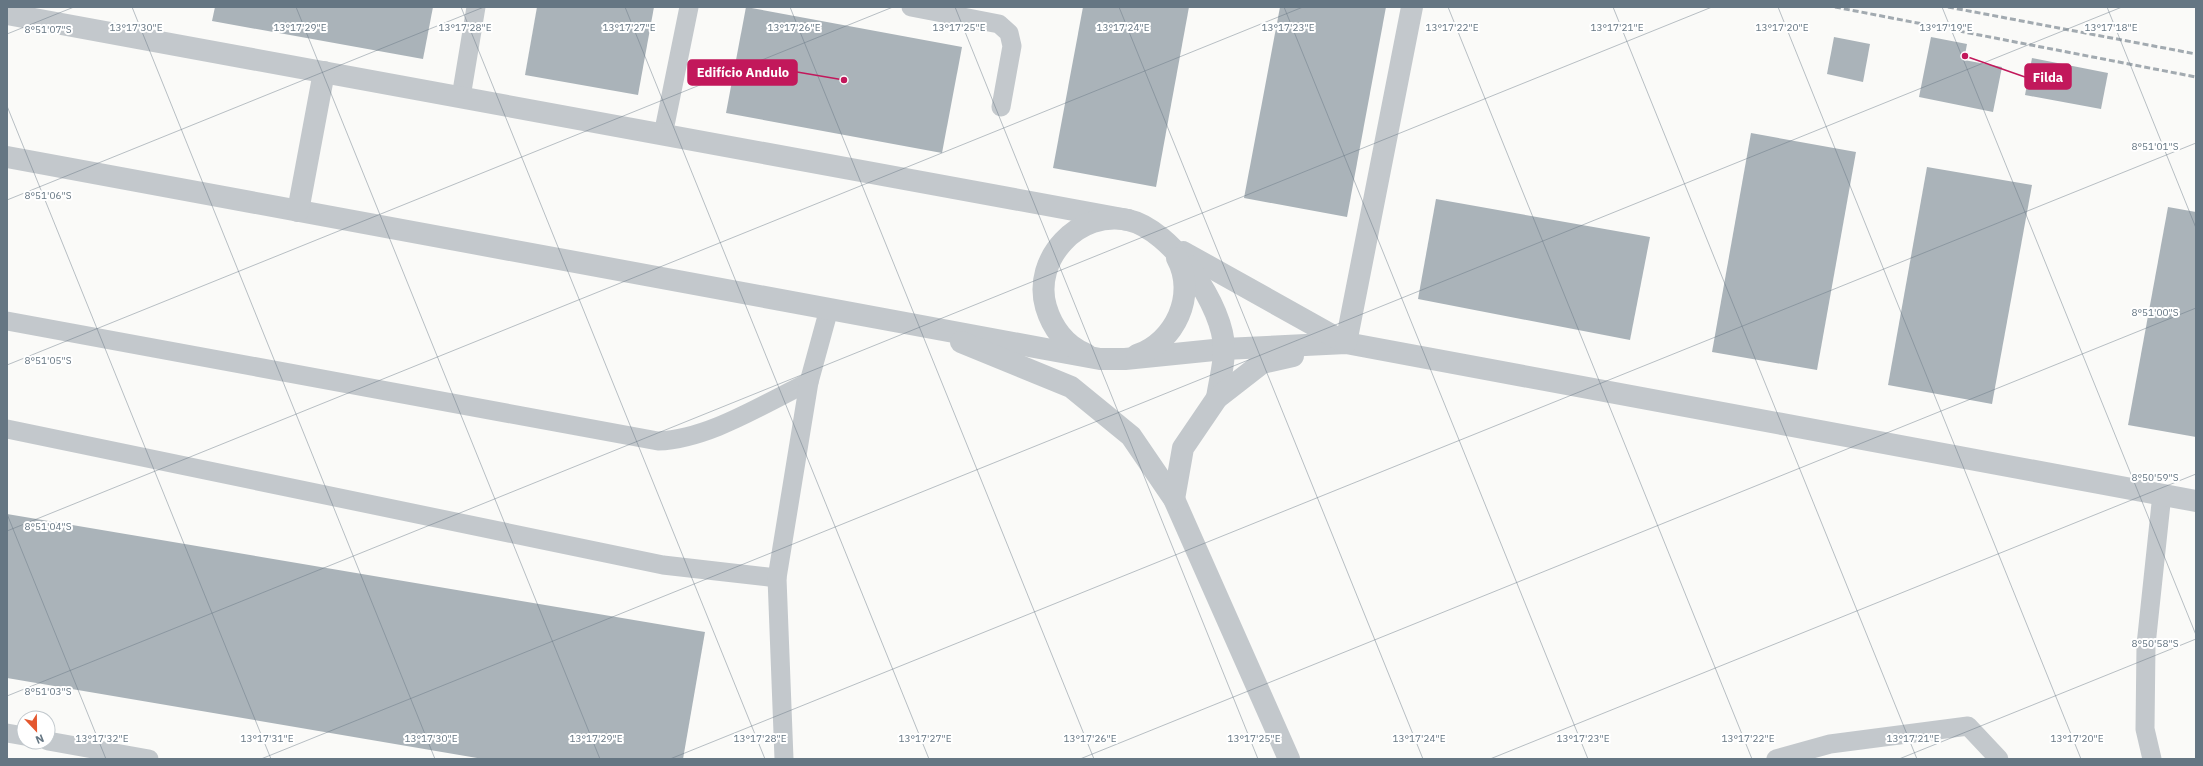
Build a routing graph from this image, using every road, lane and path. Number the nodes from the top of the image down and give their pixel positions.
1 (476, 7) edge
2 (689, 7) edge
3 (911, 7) edge
4 (1412, 7) edge
5 (7, 14) edge
6 (324, 72) junction
7 (461, 97) junction
8 (1001, 107) dead end
9 (663, 135) junction
10 (7, 158) edge
11 (298, 211) junction
12 (1128, 220) junction
13 (1170, 245) junction
14 (829, 309) junction
15 (7, 321) edge
16 (918, 325) junction
17 (1346, 343) junction
18 (1224, 349) junction
19 (1100, 359) junction
20 (1125, 359) junction
21 (809, 382) junction
22 (1217, 398) junction
23 (7, 429) edge
24 (2162, 494) junction
25 (1174, 499) junction
26 (2196, 501) edge
27 (777, 578) junction
28 (56, 742) edge
29 (149, 759) edge
30 (784, 759) edge
31 (1289, 759) edge
32 (1776, 759) edge
33 (1999, 759) edge
34 (2152, 759) edge

1 - 7 lane
2 - 9 lane
3 - 8 lane
4 - 17 street
5 - 6 street
6 - 7 street
6 - 11 street
7 - 9 street
9 - 12 street
10 - 11 street
11 - 14 street
12 - 13 street
12 - 19 street
13 - 17 street
13 - 18 street
13 - 20 street
14 - 16 street
14 - 21 lane
15 - 21 lane
16 - 19 street
16 - 25 street
17 - 18 street
17 - 22 street
17 - 24 street
18 - 20 street
18 - 22 street
19 - 20 street
21 - 27 lane
22 - 25 street
23 - 27 lane
24 - 26 street
24 - 34 lane
25 - 31 street
27 - 30 lane
28 - 29 lane
32 - 33 lane

